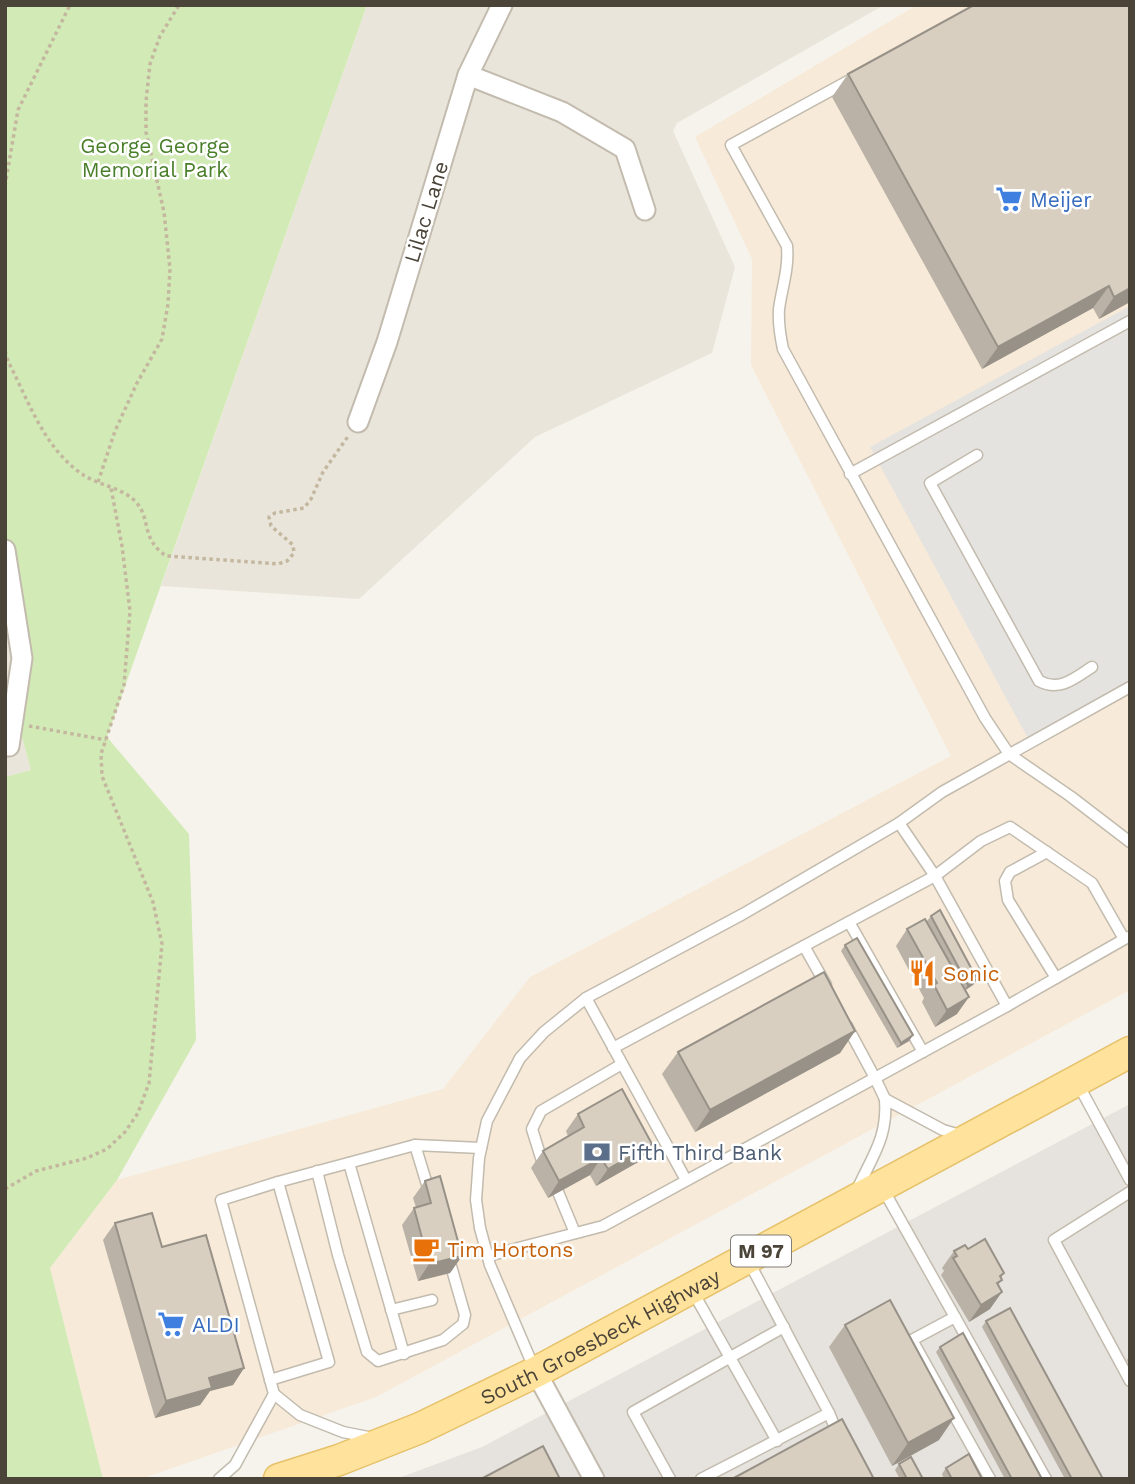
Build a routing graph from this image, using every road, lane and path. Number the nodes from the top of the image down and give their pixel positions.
1 (70, 5) edge
2 (179, 5) edge
3 (502, 5) edge
4 (864, 72) edge
5 (468, 75) junction
6 (5, 186) edge
7 (645, 210) dead end
8 (1130, 321) edge
9 (5, 351) edge
10 (358, 422) joint
11 (977, 455) dead end
12 (850, 474) junction
13 (98, 482) junction
14 (111, 488) junction
15 (5, 550) edge
16 (1093, 667) dead end
17 (1130, 687) edge
18 (13, 723) junction
19 (106, 740) junction
20 (9, 746) dead end
21 (1009, 754) junction
22 (899, 823) junction
23 (1130, 842) edge
24 (1047, 852) junction
25 (934, 876) junction
26 (849, 922) junction
27 (1127, 937) edge
28 (804, 946) junction
29 (1056, 978) junction
30 (830, 993) edge
31 (586, 998) junction
32 (1007, 1006) junction
33 (843, 1017) edge
34 (613, 1048) junction
35 (923, 1052) junction
36 (1130, 1052) edge
37 (622, 1064) junction
38 (875, 1077) junction
39 (1076, 1080) junction
40 (885, 1099) junction
41 (975, 1135) junction
42 (415, 1145) junction
43 (481, 1148) junction
44 (542, 1161) edge
45 (349, 1163) junction
46 (317, 1171) junction
47 (686, 1180) junction
48 (1130, 1180) edge
49 (278, 1182) junction
50 (881, 1185) junction
51 (5, 1189) edge
52 (558, 1192) edge
53 (1130, 1192) edge
54 (431, 1197) edge
55 (851, 1202) junction
56 (575, 1233) junction
57 (446, 1249) edge
58 (488, 1256) junction
59 (747, 1258) junction
60 (691, 1289) junction
61 (432, 1300) dead end
62 (391, 1311) junction
63 (955, 1317) junction
64 (783, 1327) junction
65 (404, 1354) junction
66 (730, 1357) junction
67 (536, 1372) junction
68 (270, 1380) junction
69 (1130, 1381) edge
70 (274, 1394) junction
71 (829, 1413) junction
72 (777, 1440) junction
73 (387, 1441) junction
74 (844, 1446) edge
75 (219, 1479) edge
76 (279, 1479) edge
77 (594, 1479) edge
78 (670, 1479) edge
79 (701, 1479) edge
80 (989, 1479) edge
81 (1046, 1479) edge

1 - 6 path
2 - 13 path
3 - 5 street, Lilac Lane
4 - 12 lane
5 - 7 street
5 - 10 street, Lilac Lane
8 - 12 lane
9 - 13 path
10 - 14 path
11 - 16 lane
12 - 21 lane
13 - 14 path
14 - 19 path
15 - 18 street
17 - 21 lane
18 - 19 path
18 - 20 street
19 - 51 path
21 - 22 lane
21 - 23 lane
22 - 25 lane
22 - 31 lane
24 - 25 lane
24 - 27 lane
24 - 29 lane
25 - 26 lane
25 - 32 lane
26 - 28 lane
26 - 35 lane
27 - 29 lane
28 - 30 lane
28 - 34 lane
29 - 32 lane
31 - 34 lane
31 - 43 lane
32 - 35 lane
33 - 38 lane
34 - 37 lane
35 - 38 lane
36 - 39 main road, South Groesbeck Highway / M 97
37 - 44 lane
37 - 47 lane
38 - 40 lane
38 - 47 lane
39 - 41 main road, South Groesbeck Highway / M 97
39 - 48 lane
40 - 41 lane
40 - 55 lane
41 - 50 main road, South Groesbeck Highway / M 97
42 - 43 lane
42 - 45 lane
42 - 54 lane
43 - 58 lane
45 - 46 lane
45 - 62 lane
46 - 49 lane
46 - 65 lane
47 - 56 lane
49 - 68 lane
49 - 68 lane
50 - 55 main road, South Groesbeck Highway / M 97
50 - 63 lane
52 - 56 lane
53 - 69 lane
55 - 59 main road, South Groesbeck Highway / M 97
56 - 58 lane
57 - 65 lane
58 - 67 lane
59 - 60 main road, South Groesbeck Highway / M 97
59 - 64 lane
60 - 66 lane
60 - 67 main road, South Groesbeck Highway / M 97
61 - 62 lane
62 - 65 lane
63 - 80 lane
63 - 81 lane
64 - 66 lane
64 - 71 lane
66 - 72 lane
66 - 78 lane
67 - 73 main road, South Groesbeck Highway / M 97
67 - 77 street
68 - 70 lane
70 - 73 lane
70 - 75 lane
71 - 72 lane
71 - 74 lane
72 - 79 lane
73 - 76 main road, South Groesbeck Highway / M 97

